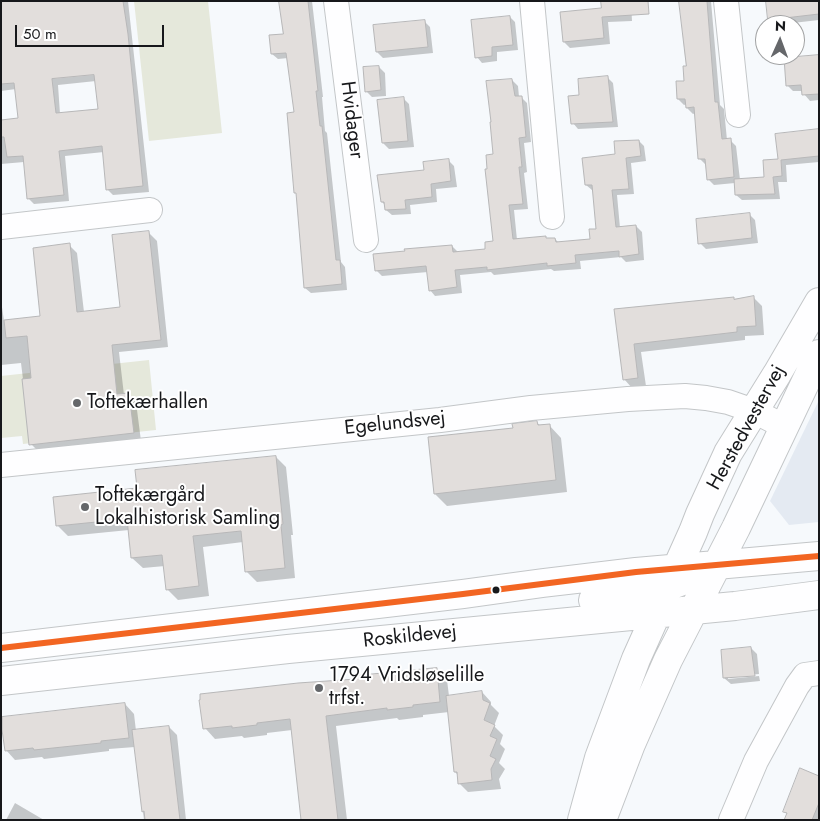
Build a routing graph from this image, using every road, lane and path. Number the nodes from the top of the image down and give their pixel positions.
1 (336, 1) edge
2 (532, 1) edge
3 (726, 1) edge
4 (738, 115) dead end
5 (150, 210) dead end
6 (552, 217) dead end
7 (1, 227) edge
8 (366, 240) dead end
9 (819, 302) edge
10 (819, 354) edge
11 (754, 411) junction
12 (784, 427) junction
13 (1, 465) edge
14 (819, 556) edge
15 (819, 574) edge
16 (712, 575) junction
17 (672, 578) junction
18 (819, 595) edge
19 (695, 609) junction
20 (657, 612) junction
21 (1, 648) edge
22 (294, 649) junction
23 (819, 673) edge
24 (1, 681) edge
25 (582, 820) edge
26 (602, 820) edge
27 (731, 820) edge

1 - 8 street, Hvidager
2 - 6 street
3 - 4 street
5 - 7 street
9 - 11 main road, Herstedvestervej
10 - 12 main road, Herstedvestervej
11 - 12 street, Egelundsvej
11 - 13 street, Egelundsvej
11 - 17 main road, Herstedvestervej
12 - 16 main road, Herstedvestervej
14 - 16 main road, Roskildevej
15 - 16 main road
16 - 17 main road, Roskildevej
16 - 19 main road, Herstedvestervej
16 - 20 main road
17 - 20 main road, Herstedvestervej
17 - 21 main road, Roskildevej
17 - 22 main road
18 - 19 main road, Roskildevej
19 - 20 main road, Roskildevej
19 - 26 main road, Herstedvestervej
20 - 22 main road, Roskildevej
20 - 25 main road, Herstedvestervej
22 - 24 main road, Roskildevej
23 - 27 street

